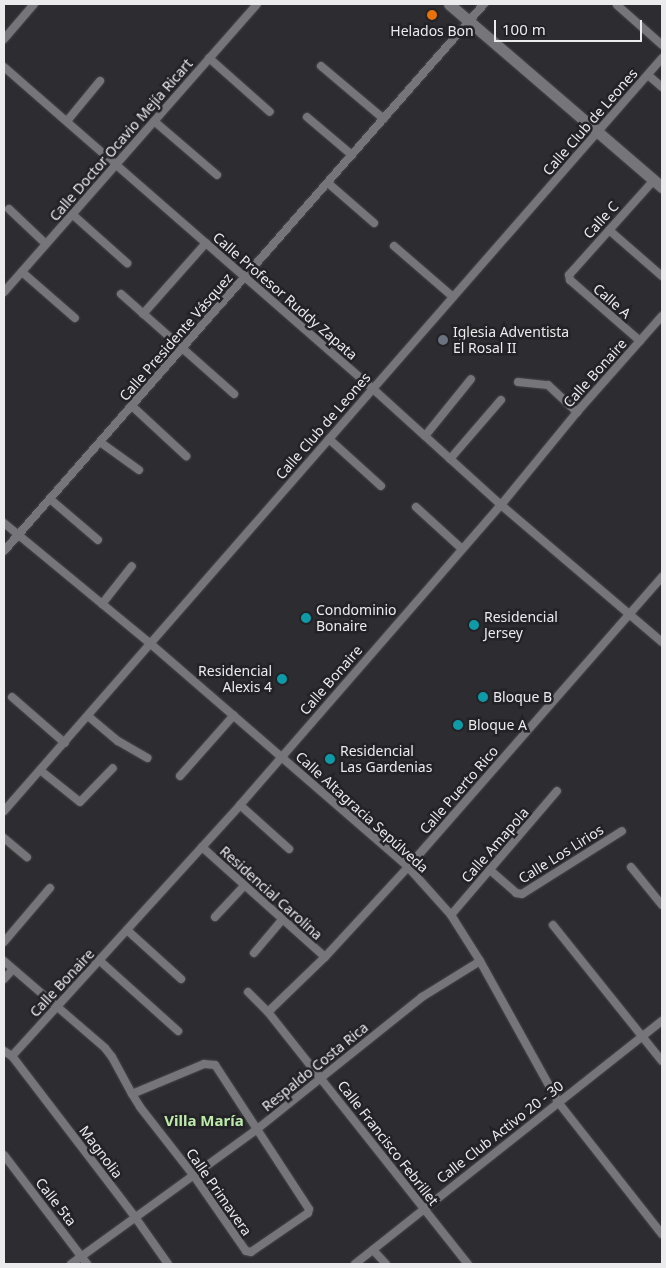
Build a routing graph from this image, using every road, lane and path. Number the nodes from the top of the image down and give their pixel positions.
1 (34, 4) edge
2 (257, 4) edge
3 (450, 4) edge
4 (484, 4) edge
5 (616, 5) dead end
6 (469, 21) junction
7 (4, 39) edge
8 (662, 45) edge
9 (209, 58) junction
10 (662, 58) edge
11 (321, 66) dead end
12 (4, 67) edge
13 (648, 75) junction
14 (100, 81) dead end
15 (662, 87) edge
16 (270, 112) dead end
17 (307, 116) dead end
18 (384, 119) junction
19 (67, 121) junction
20 (154, 121) junction
21 (599, 132) junction
22 (352, 155) junction
23 (117, 163) junction
24 (217, 175) dead end
25 (328, 183) junction
26 (658, 184) edge
27 (9, 209) dead end
28 (72, 214) junction
29 (374, 223) dead end
30 (609, 230) junction
31 (46, 244) junction
32 (206, 244) junction
33 (394, 246) dead end
34 (127, 263) dead end
35 (22, 272) junction
36 (662, 276) edge
37 (244, 278) junction
38 (568, 278) joint
39 (4, 292) edge
40 (121, 294) dead end
41 (453, 297) junction
42 (143, 314) junction
43 (662, 316) edge
44 (75, 318) dead end
45 (640, 341) junction
46 (182, 348) junction
47 (471, 379) dead end
48 (518, 382) dead end
49 (372, 388) junction
50 (234, 394) dead end
51 (501, 400) dead end
52 (132, 406) junction
53 (577, 412) junction
54 (425, 436) junction
55 (329, 439) junction
56 (100, 442) junction
57 (186, 456) dead end
58 (450, 459) junction
59 (139, 470) dead end
60 (381, 486) dead end
61 (50, 499) junction
62 (501, 505) junction
63 (416, 507) dead end
64 (4, 523) edge
65 (17, 536) junction
66 (98, 540) dead end
67 (462, 549) junction
68 (4, 551) edge
69 (132, 566) dead end
70 (662, 577) edge
71 (102, 604) junction
72 (630, 615) junction
73 (662, 642) edge
74 (152, 645) junction
75 (12, 697) dead end
76 (234, 715) junction
77 (88, 716) junction
78 (65, 743) junction
79 (282, 756) junction
80 (147, 758) dead end
81 (113, 768) dead end
82 (40, 770) junction
83 (180, 776) dead end
84 (557, 791) dead end
85 (240, 805) junction
86 (4, 811) edge
87 (622, 831) dead end
88 (4, 838) edge
89 (202, 847) junction
90 (289, 849) dead end
91 (27, 857) dead end
92 (408, 867) junction
93 (631, 868) dead end
94 (490, 870) junction
95 (244, 886) junction
96 (50, 888) dead end
97 (662, 905) edge
98 (451, 915) junction
99 (216, 917) dead end
100 (282, 920) junction
101 (553, 924) dead end
102 (127, 930) junction
103 (4, 942) edge
104 (254, 953) dead end
105 (325, 957) junction
106 (4, 961) edge
107 (100, 961) junction
108 (480, 961) junction
109 (13, 969) junction
110 (4, 979) edge
111 (181, 979) dead end
112 (248, 992) dead end
113 (57, 1008) junction
114 (268, 1012) junction
115 (662, 1021) edge
116 (178, 1031) dead end
117 (643, 1036) junction
118 (4, 1051) edge
119 (12, 1056) junction
120 (662, 1061) edge
121 (321, 1079) junction
122 (132, 1094) junction
123 (558, 1102) junction
124 (256, 1130) junction
125 (4, 1155) edge
126 (194, 1176) junction
127 (424, 1208) junction
128 (135, 1217) junction
129 (662, 1234) edge
130 (373, 1250) junction
131 (82, 1256) junction
132 (70, 1264) edge
133 (87, 1264) edge
134 (168, 1264) edge
135 (354, 1264) edge
136 (386, 1264) edge
137 (468, 1264) edge

1 - 7 street
2 - 9 street, Calle Doctor Ocavio Mejía Ricart
3 - 6 street
4 - 6 street, Calle Presidente Vásquez
5 - 8 street
6 - 18 street, Calle Presidente Vásquez
6 - 21 street
9 - 16 street
9 - 20 street, Calle Doctor Ocavio Mejía Ricart
10 - 13 street, Calle Club de Leones
11 - 18 street
12 - 19 street, Calle Profesor Ruddy Zapata
13 - 15 street
13 - 21 street, Calle Club de Leones
14 - 19 street
17 - 22 street
18 - 22 street, Calle Presidente Vásquez
19 - 23 street, Calle Profesor Ruddy Zapata
20 - 23 street, Calle Doctor Ocavio Mejía Ricart
20 - 24 street
21 - 26 street
21 - 41 street, Calle Club de Leones
22 - 25 street, Calle Presidente Vásquez
23 - 28 street, Calle Doctor Ocavio Mejía Ricart
23 - 32 street, Calle Profesor Ruddy Zapata
25 - 29 street
25 - 37 street, Calle Presidente Vásquez
26 - 30 street, Calle C
27 - 31 street
28 - 31 street, Calle Doctor Ocavio Mejía Ricart
28 - 34 street
30 - 36 street
30 - 38 street, Calle C
31 - 35 street, Calle Doctor Ocavio Mejía Ricart
32 - 37 street, Calle Profesor Ruddy Zapata
32 - 42 street
33 - 41 street
35 - 39 street, Calle Doctor Ocavio Mejía Ricart
35 - 44 street
37 - 46 street, Calle Presidente Vásquez
37 - 49 street, Calle Profesor Ruddy Zapata
38 - 45 street, Calle A
40 - 42 street
41 - 49 street, Calle Club de Leones
42 - 46 street
43 - 45 street, Calle Bonaire
45 - 53 street, Calle Bonaire
46 - 50 street
46 - 52 street, Calle Presidente Vásquez
47 - 54 street
48 - 53 street
49 - 54 street, Calle Profesor Ruddy Zapata
49 - 55 street, Calle Club de Leones
51 - 58 street
52 - 56 street, Calle Presidente Vásquez
52 - 57 street
53 - 62 street, Calle Bonaire
54 - 58 street, Calle Profesor Ruddy Zapata
55 - 60 street
55 - 74 street, Calle Club de Leones
56 - 59 street
56 - 61 street, Calle Presidente Vásquez
58 - 62 street, Calle Profesor Ruddy Zapata
61 - 65 street, Calle Presidente Vásquez
61 - 66 street
62 - 67 street, Calle Bonaire
62 - 72 street, Calle Profesor Ruddy Zapata
63 - 67 street
64 - 65 street, Calle Altagracia Sepúlveda
65 - 68 street, Calle Presidente Vásquez
65 - 71 street, Calle Altagracia Sepúlveda
67 - 79 street, Calle Bonaire
69 - 71 street
70 - 72 street, Calle Puerto Rico
71 - 74 street, Calle Altagracia Sepúlveda
72 - 73 street, Calle Profesor Ruddy Zapata
72 - 92 street, Calle Puerto Rico
74 - 76 street, Calle Altagracia Sepúlveda
74 - 77 street, Calle Club de Leones
75 - 78 street
76 - 79 street, Calle Altagracia Sepúlveda
76 - 83 street
77 - 78 street, Calle Club de Leones
77 - 80 street
78 - 82 street, Calle Club de Leones
79 - 85 street, Calle Bonaire
79 - 92 street, Calle Altagracia Sepúlveda
81 - 82 street
82 - 86 street, Calle Club de Leones
84 - 94 street, Calle Amapola
85 - 89 street, Calle Bonaire
85 - 90 street
87 - 94 street, Calle Los Lirios
88 - 91 street
89 - 95 street, Residencial Carolina
89 - 102 street, Calle Bonaire
92 - 98 street, Calle Altagracia Sepúlveda
92 - 105 street, Calle Puerto Rico
93 - 97 street
94 - 98 street, Calle Amapola
95 - 99 street
95 - 100 street, Residencial Carolina
96 - 103 street
98 - 108 street, Calle Altagracia Sepúlveda
100 - 104 street
100 - 105 street, Residencial Carolina
101 - 117 street
102 - 107 street, Calle Bonaire
102 - 111 street
105 - 114 street, Calle Puerto Rico
106 - 109 street, Calle Primavera
107 - 113 street, Calle Bonaire
107 - 116 street
108 - 121 street, Respaldo Costa Rica
108 - 123 street, Calle Altagracia Sepúlveda
109 - 110 street
109 - 113 street, Calle Primavera
112 - 114 street, Calle Francisco Febrillet
113 - 119 street, Calle Bonaire
113 - 122 street, Calle Primavera
114 - 121 street, Calle Francisco Febrillet
115 - 117 street, Calle Club Activo 20 - 30
117 - 120 street
117 - 123 street, Calle Club Activo 20 - 30
118 - 119 street
119 - 128 street, Magnolia
121 - 124 street, Respaldo Costa Rica
121 - 127 street, Calle Francisco Febrillet
122 - 124 street
122 - 126 street, Calle Primavera
123 - 127 street, Calle Club Activo 20 - 30
123 - 129 street, Calle Altagracia Sepúlveda
124 - 126 street, Respaldo Costa Rica
124 - 126 street, Calle Primavera
125 - 131 street, Calle 5ta
126 - 128 street, Respaldo Costa Rica
127 - 130 street, Calle Club Activo 20 - 30
127 - 137 street, Calle Francisco Febrillet
128 - 131 street, Respaldo Costa Rica
128 - 134 street, Magnolia
130 - 135 street, Calle Club Activo 20 - 30
130 - 136 street
131 - 132 street, Respaldo Costa Rica
131 - 133 street, Calle 5ta

